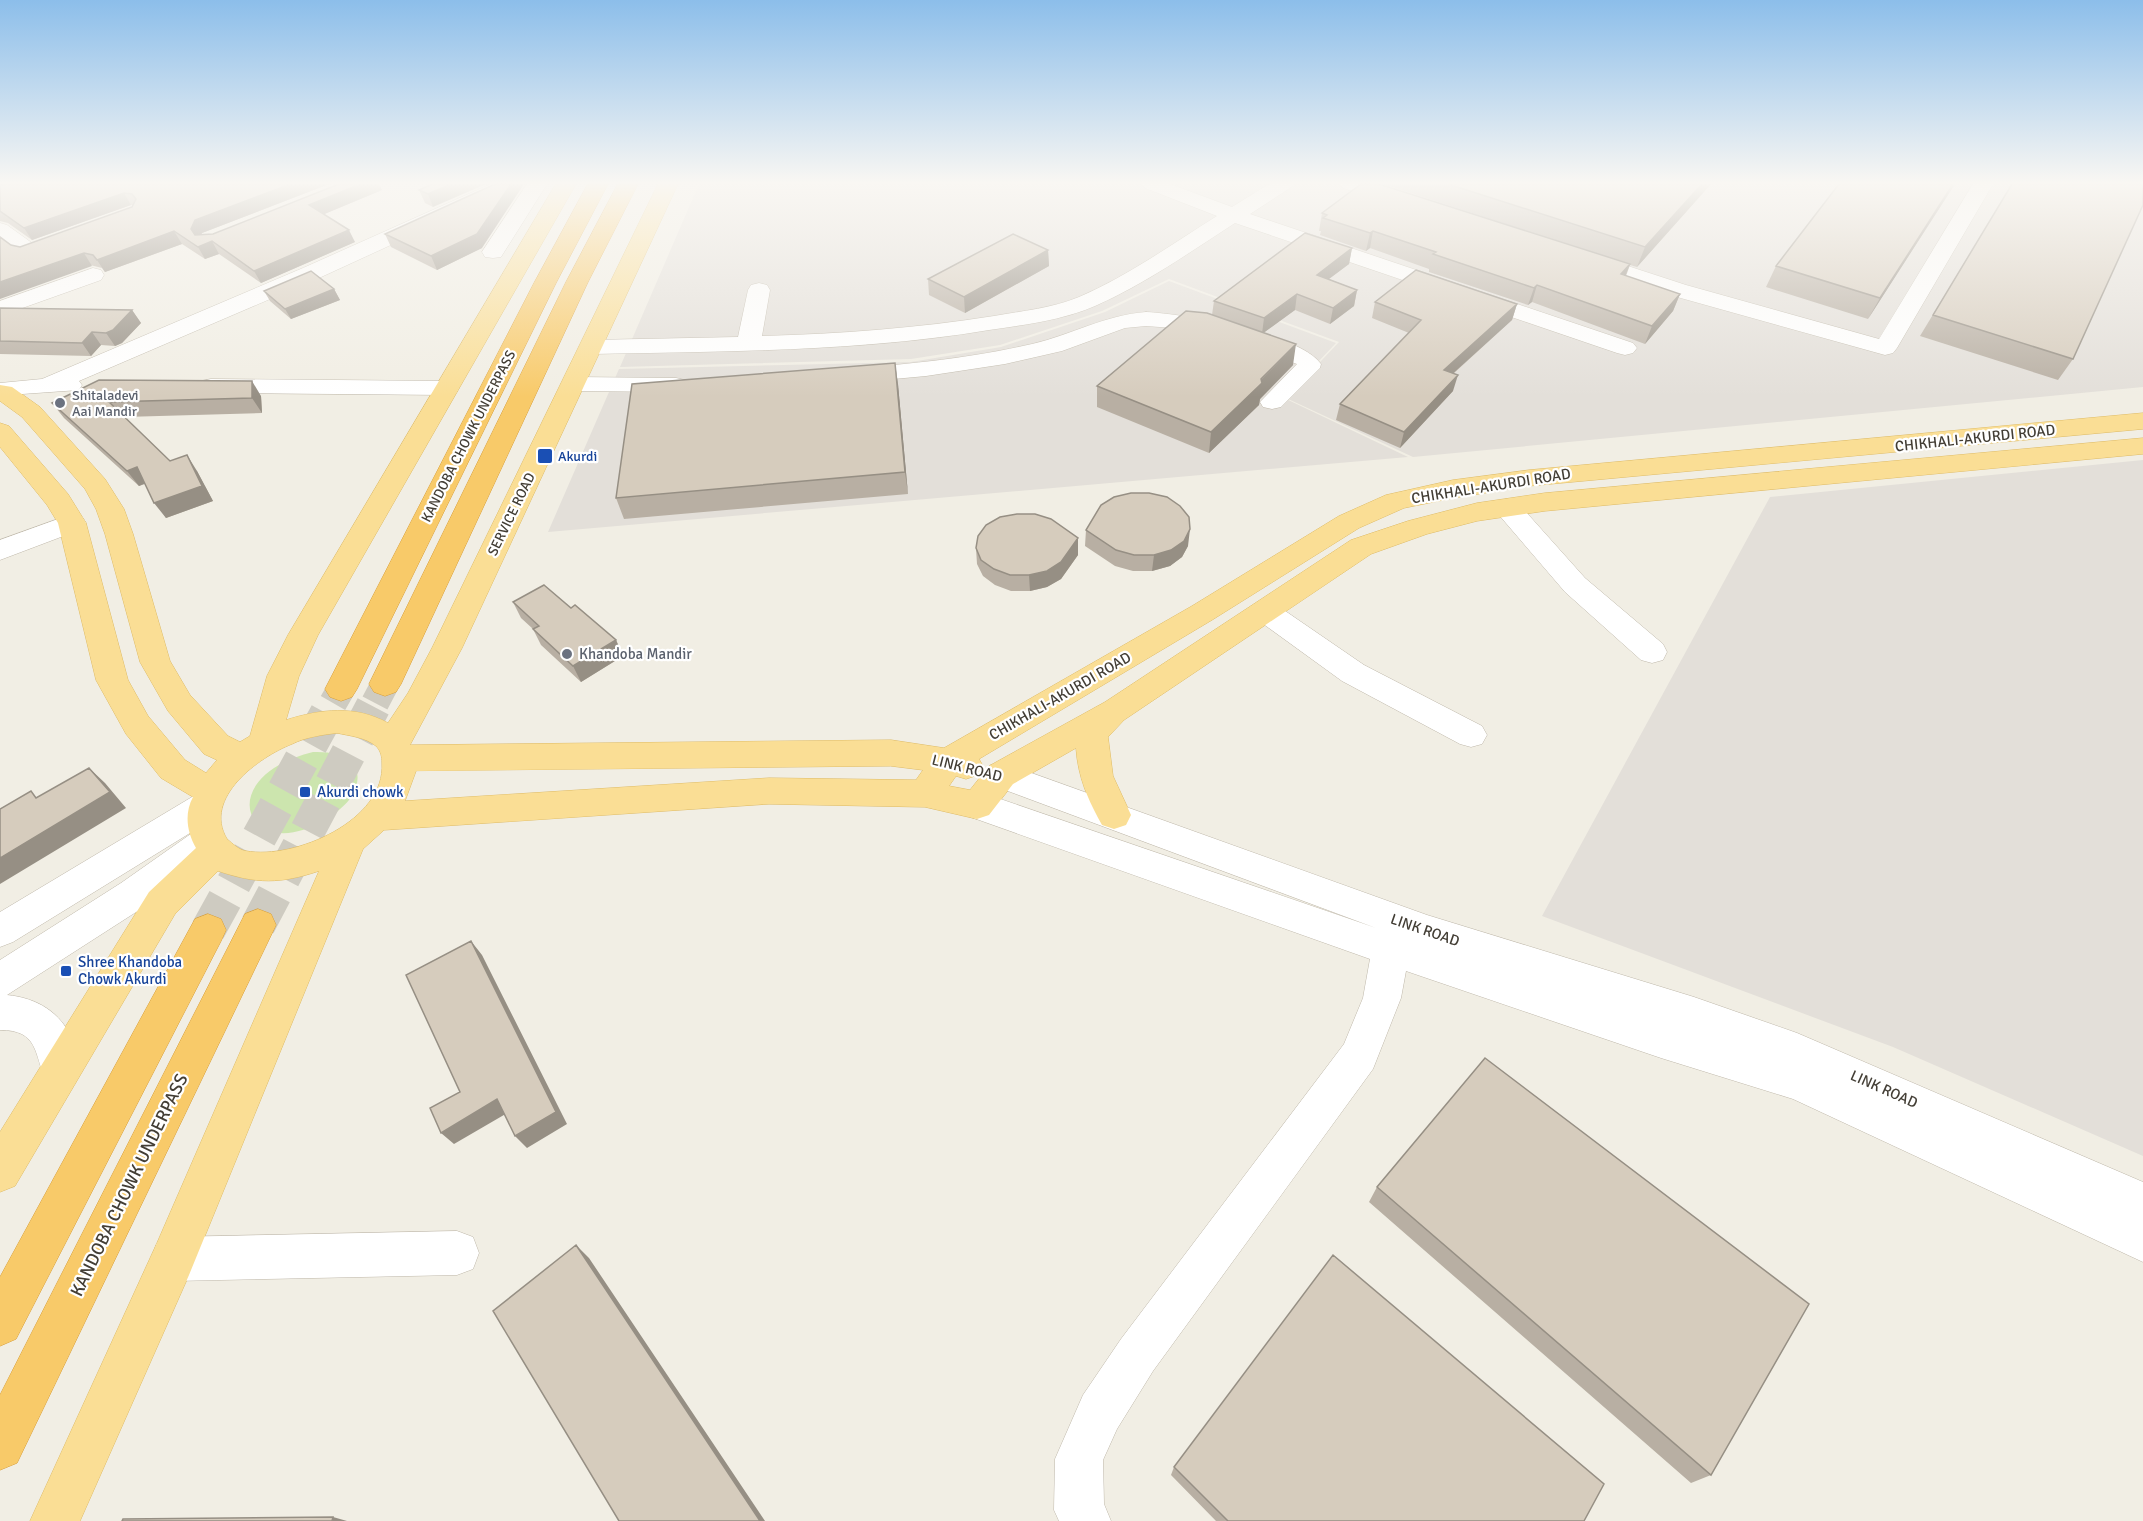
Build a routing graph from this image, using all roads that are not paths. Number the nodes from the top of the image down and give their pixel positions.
1 (352, 255) edge
2 (524, 255) edge
3 (560, 255) edge
4 (591, 255) edge
5 (634, 255) edge
6 (1169, 255) edge
7 (1351, 255) edge
8 (1568, 255) edge
9 (1941, 255) edge
10 (93, 275) edge
11 (759, 290) dead end
12 (0, 309) edge
13 (749, 343) junction
14 (591, 347) junction
15 (1625, 348) dead end
16 (826, 378) edge
17 (573, 384) junction
18 (49, 385) junction
19 (109, 385) edge
20 (192, 386) edge
21 (702, 386) edge
22 (3, 388) edge
23 (447, 388) junction
24 (1272, 402) dead end
25 (2143, 421) edge
26 (0, 431) edge
27 (2143, 446) edge
28 (1507, 508) junction
29 (72, 523) junction
30 (0, 551) edge
31 (1265, 611) junction
32 (1652, 652) dead end
33 (385, 684) tunnel mouth
34 (341, 689) tunnel mouth
35 (1116, 710) junction
36 (1471, 735) dead end
37 (253, 749) junction
38 (396, 751) junction
39 (948, 761) junction
40 (1001, 775) junction
41 (925, 794) junction
42 (977, 805) junction
43 (1114, 815) junction
44 (209, 823) junction
45 (364, 828) junction
46 (258, 925) tunnel mouth
47 (208, 930) tunnel mouth
48 (0, 931) edge
49 (1412, 947) junction
50 (0, 980) edge
51 (0, 1012) edge
52 (60, 1068) junction
53 (0, 1171) edge
54 (2143, 1204) edge
55 (2143, 1240) edge
56 (457, 1252) dead end
57 (173, 1259) junction
58 (0, 1323) edge
59 (0, 1446) edge
60 (55, 1521) edge
61 (1086, 1521) edge

1 - 18 street
2 - 23 main road
3 - 34 highway, KANDOBA CHOWK UNDERPASS
4 - 33 highway, KANDOBA CHOWK UNDERPASS
5 - 14 main road, SERVICE ROAD
6 - 13 street
7 - 15 street
8 - 9 street
10 - 12 street
11 - 13 street
13 - 14 street
14 - 17 main road, SERVICE ROAD
16 - 24 street
17 - 21 street
17 - 38 main road, SERVICE ROAD
18 - 19 street
18 - 22 street
20 - 23 street
22 - 37 main road
23 - 37 main road
25 - 39 main road, CHIKHALI-AKURDI ROAD
26 - 29 main road
27 - 28 main road, CHIKHALI-AKURDI ROAD
28 - 31 main road, CHIKHALI-AKURDI ROAD
28 - 32 street
29 - 30 street
29 - 44 main road
31 - 35 main road, CHIKHALI-AKURDI ROAD
31 - 36 street
35 - 40 main road, CHIKHALI-AKURDI ROAD
35 - 43 main road
37 - 38 main road
37 - 44 main road
38 - 39 main road, LINK ROAD
38 - 45 main road
39 - 40 main road, LINK ROAD
39 - 41 main road, CHIKHALI-AKURDI ROAD
40 - 42 main road, CHIKHALI-AKURDI ROAD
40 - 43 street, LINK ROAD
41 - 42 main road, LINK ROAD
41 - 45 main road, LINK ROAD
42 - 49 street, LINK ROAD
43 - 49 street, LINK ROAD
44 - 45 main road
44 - 48 street
44 - 50 street
44 - 52 main road
45 - 57 main road
46 - 59 highway, KANDOBA CHOWK UNDERPASS
47 - 58 highway
49 - 54 street, LINK ROAD
49 - 55 street, LINK ROAD
49 - 61 street
51 - 52 street
52 - 53 main road
56 - 57 street
57 - 60 main road

